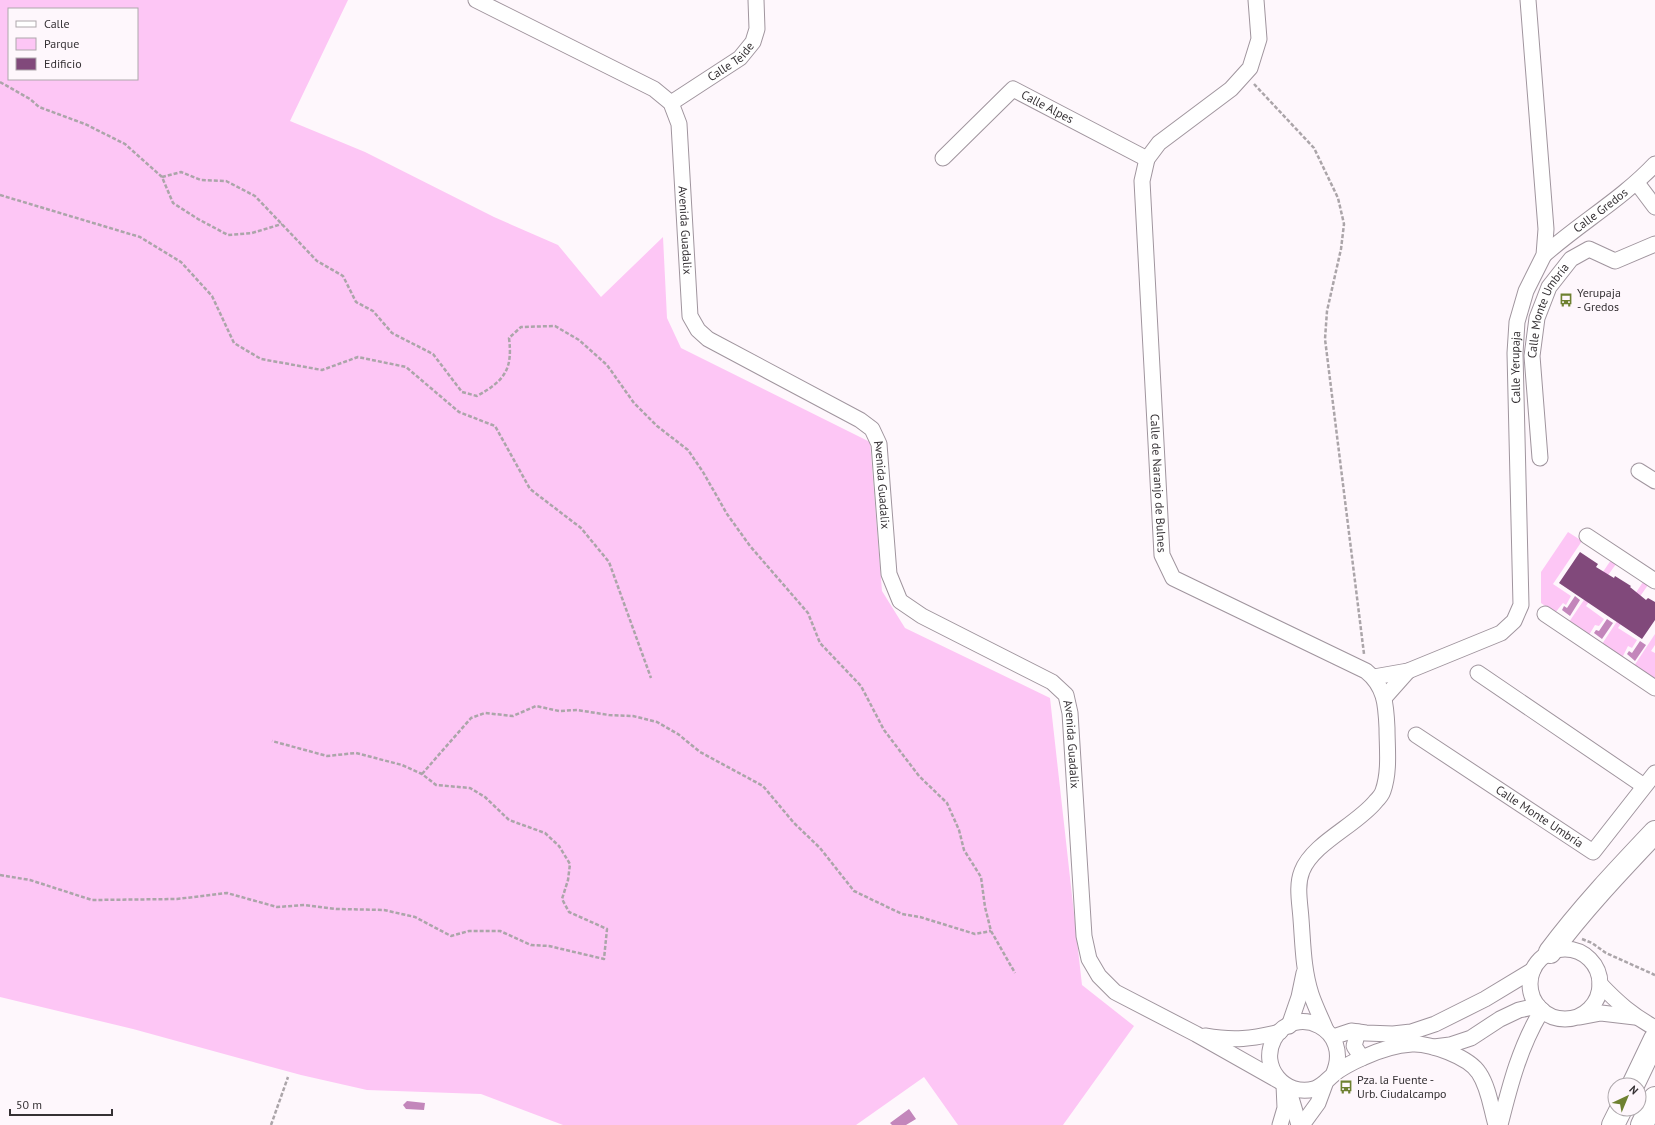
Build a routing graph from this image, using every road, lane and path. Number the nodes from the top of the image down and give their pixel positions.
1 (476, 0) edge
2 (756, 0) edge
3 (1256, 0) edge
4 (1528, 0) edge
5 (1245, 74) junction
6 (0, 82) edge
7 (672, 103) junction
8 (943, 158) dead end
9 (1147, 159) junction
10 (1655, 164) edge
11 (162, 177) junction
12 (1637, 183) junction
13 (0, 195) edge
14 (1655, 207) edge
15 (282, 224) junction
16 (1655, 244) edge
17 (1544, 255) junction
18 (1540, 458) dead end
19 (1639, 471) dead end
20 (1655, 481) edge
21 (1587, 536) dead end
22 (1655, 581) edge
23 (1545, 614) dead end
24 (1408, 671) junction
25 (1478, 672) dead end
26 (1370, 674) junction
27 (651, 678) dead end
28 (1655, 688) edge
29 (1384, 698) junction
30 (1416, 735) dead end
31 (272, 742) dead end
32 (1655, 773) edge
33 (422, 774) junction
34 (1644, 786) junction
35 (1655, 832) edge
36 (0, 876) edge
37 (991, 930) junction
38 (1565, 932) junction
39 (1550, 952) junction
40 (1304, 969) junction
41 (1532, 970) junction
42 (1015, 972) dead end
43 (1655, 975) edge
44 (1600, 984) junction
45 (1485, 999) junction
46 (1540, 1008) junction
47 (1578, 1017) junction
48 (1636, 1017) junction
49 (1655, 1028) edge
50 (1284, 1029) junction
51 (1358, 1032) junction
52 (1196, 1034) junction
53 (1330, 1034) junction
54 (1655, 1039) edge
55 (1429, 1047) junction
56 (1362, 1058) junction
57 (288, 1077) dead end
58 (1637, 1077) edge
59 (1329, 1079) junction
60 (1284, 1084) junction
61 (1655, 1098) edge
62 (271, 1125) edge
63 (1280, 1125) edge
64 (1301, 1125) edge
65 (1316, 1125) edge
66 (1496, 1125) edge
67 (1500, 1125) edge
68 (1642, 1125) edge

1 - 7 street
2 - 7 street, Calle Teide
3 - 5 street, Calle de Naranjo de Bulnes
4 - 17 street, Calle Yerupaja
5 - 9 street, Calle de Naranjo de Bulnes
5 - 26 path
6 - 11 path
7 - 52 street, Avenida Guadalix
8 - 9 street, Calle Alpes
9 - 26 street, Calle de Naranjo de Bulnes
10 - 12 street, Calle Gredos
11 - 15 path
11 - 15 path
12 - 14 street
12 - 17 street, Calle Gredos
13 - 27 path
15 - 37 path
16 - 18 street, Calle Monte Umbría
17 - 24 street, Calle Yerupaja
19 - 20 street
21 - 22 street
23 - 28 street
24 - 26 street, Calle Yerupaja
24 - 29 street, Calle Yerupaja
25 - 34 street
26 - 29 street
29 - 40 street
30 - 34 street, Calle Monte Umbría
31 - 33 path
32 - 34 street, Calle Monte Umbría
33 - 36 path
33 - 37 path
35 - 38 highway
37 - 42 path
38 - 39 highway
38 - 43 path
39 - 41 street
39 - 44 street
40 - 50 street
40 - 53 street
41 - 45 street
41 - 46 street
44 - 47 street
44 - 48 street
45 - 51 street
45 - 53 street
46 - 47 street
46 - 55 street
46 - 67 street
47 - 48 street
48 - 49 street
50 - 52 street, Avenida Guadalix
50 - 53 street
50 - 60 street
51 - 53 street
51 - 56 street
52 - 60 street, Avenida Guadalix
53 - 59 street
54 - 58 highway
55 - 56 street
55 - 66 street
56 - 59 street
57 - 62 path
59 - 60 street
59 - 64 street
59 - 65 street
60 - 63 street
60 - 64 street
61 - 68 highway

